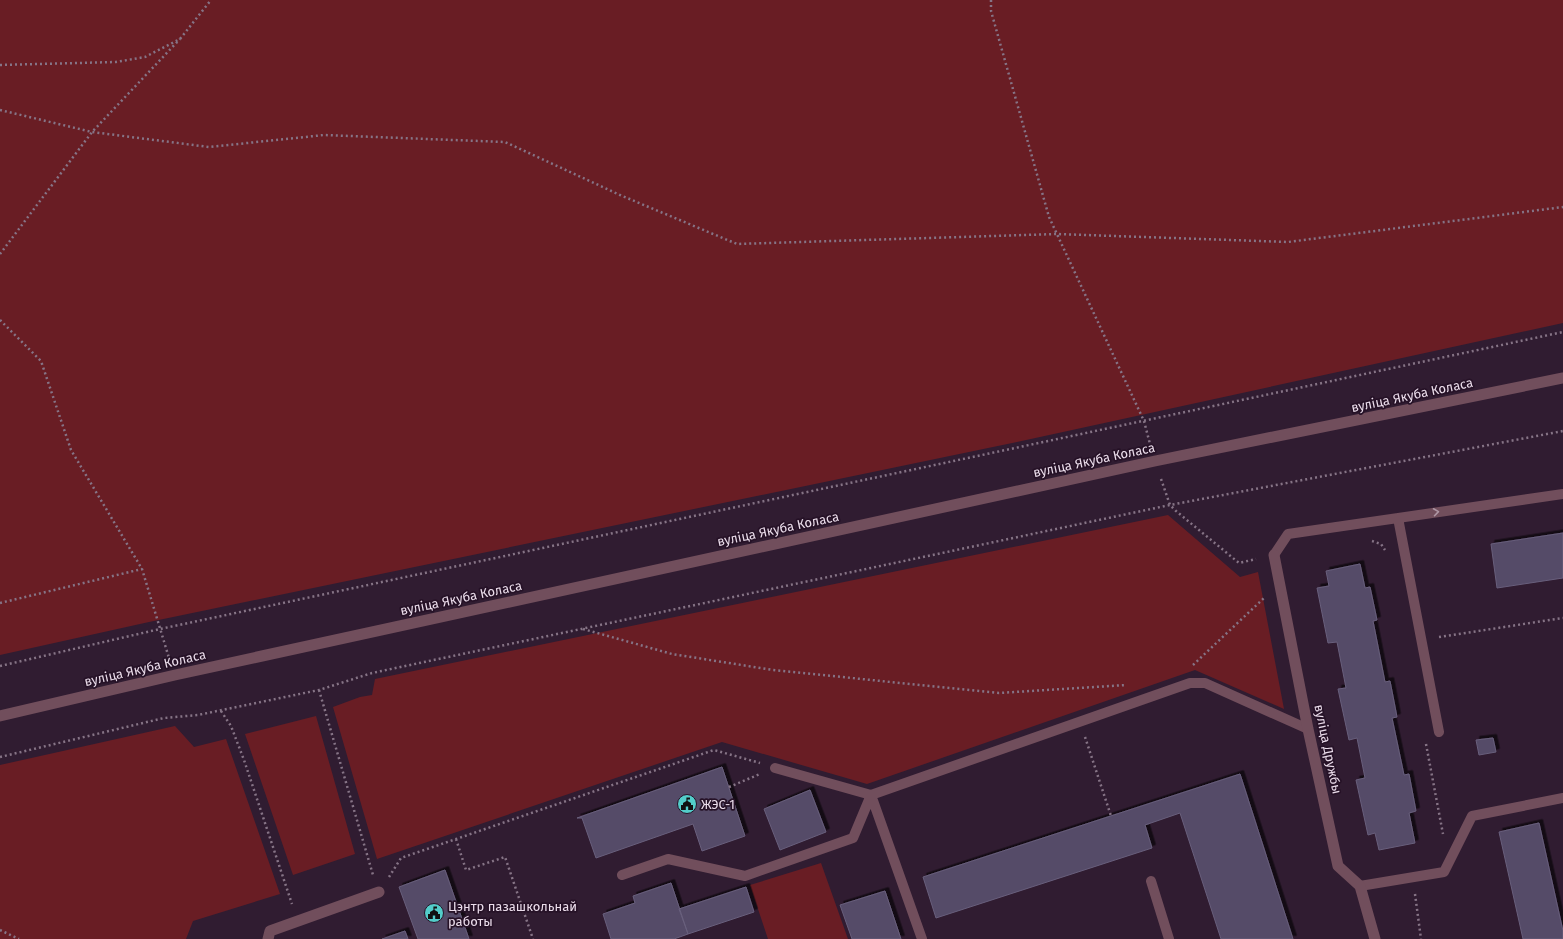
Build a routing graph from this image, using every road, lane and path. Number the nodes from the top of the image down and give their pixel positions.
1 (210, 0) edge
2 (991, 0) edge
3 (180, 39) junction
4 (0, 65) edge
5 (0, 110) edge
6 (92, 132) junction
7 (1563, 207) edge
8 (1057, 234) junction
9 (0, 254) edge
10 (0, 320) edge
11 (1563, 332) edge
12 (1563, 378) edge
13 (1144, 421) junction
14 (1563, 431) edge
15 (1563, 494) edge
16 (1176, 511) dead end
17 (1398, 518) junction
18 (1369, 539) dead end
19 (1387, 553) dead end
20 (1274, 555) joint
21 (1239, 563) dead end
22 (142, 569) junction
23 (1280, 583) junction
24 (0, 603) edge
25 (1563, 618) edge
26 (160, 629) junction
27 (581, 629) junction
28 (1421, 640) junction
29 (0, 666) edge
30 (1189, 669) dead end
31 (175, 675) junction
32 (1129, 685) dead end
33 (319, 690) junction
34 (221, 711) junction
35 (0, 716) edge
36 (1080, 722) junction
37 (1308, 729) junction
38 (1439, 732) dead end
39 (1425, 742) dead end
40 (0, 757) edge
41 (776, 768) junction
42 (729, 787) dead end
43 (871, 795) junction
44 (1563, 798) edge
45 (1111, 816) dead end
46 (456, 839) junction
47 (1444, 841) dead end
48 (372, 871) dead end
49 (622, 875) dead end
50 (1412, 878) junction
51 (1150, 881) dead end
52 (1360, 886) junction
53 (379, 892) joint
54 (292, 903) dead end
55 (0, 930) edge
56 (19, 939) edge
57 (268, 939) edge
58 (533, 939) edge
59 (922, 939) edge
60 (1170, 939) edge
61 (1375, 939) edge
62 (1421, 939) edge

1 - 3 path
2 - 8 path
3 - 4 path
3 - 6 path
5 - 6 path
6 - 8 path
6 - 9 path
7 - 8 path
8 - 13 path
10 - 22 path
11 - 13 path
12 - 31 street, вуліца Якуба Коласа
13 - 26 path
14 - 27 path
17 -> 15 lane
16 - 21 path
17 - 20 lane
17 - 28 lane
18 - 19 path
20 - 23 street, вуліца Дружбы
22 - 24 path
22 - 26 path
23 - 30 path
23 - 37 street, вуліца Дружбы
25 - 28 path
26 - 29 path
26 - 31 path
27 - 32 path
27 - 33 path
28 - 38 lane
31 - 35 street, вуліца Якуба Коласа
33 - 34 path
33 - 48 path
34 - 40 path
34 - 54 path
36 - 37 lane
36 - 43 lane
36 - 45 path
37 - 52 street, вуліца Дружбы
39 - 47 path
41 - 42 path
41 - 43 lane
41 - 46 path
43 - 49 lane
43 - 59 lane
44 - 50 lane
46 - 53 path
46 - 58 path
50 - 52 lane
50 - 62 path
51 - 60 lane
52 - 61 street
53 - 57 street
55 - 56 path

